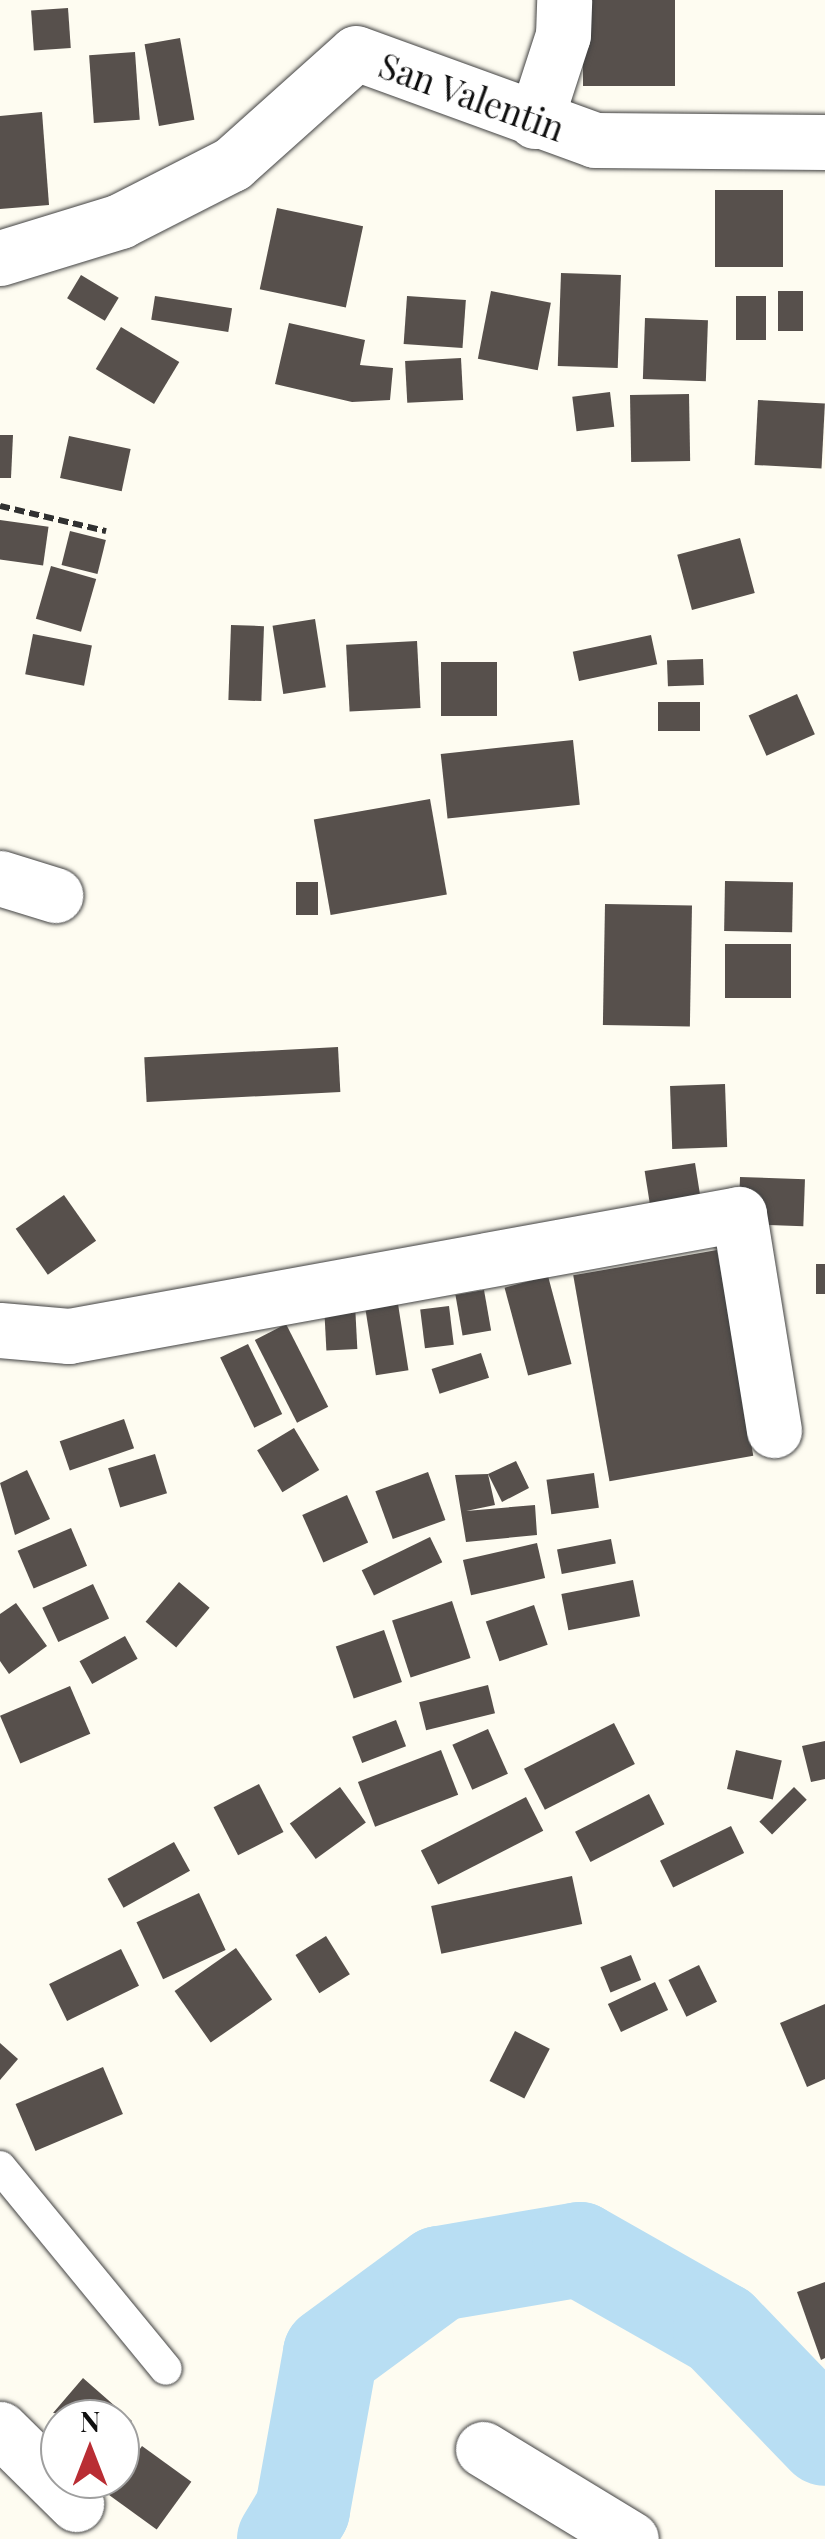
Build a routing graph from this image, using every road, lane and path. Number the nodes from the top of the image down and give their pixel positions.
1 (564, 0) edge
2 (534, 121) junction
3 (825, 142) edge
4 (0, 258) edge
5 (0, 506) edge
6 (106, 531) dead end
7 (0, 878) edge
8 (54, 895) dead end
9 (0, 1330) edge
10 (774, 1430) dead end
11 (0, 2167) edge
12 (166, 2369) dead end
13 (0, 2429) edge
14 (483, 2449) dead end
15 (76, 2504) dead end
16 (602, 2532) edge

1 - 2 street
2 - 3 street, San Valentin
2 - 4 street, San Valentin
5 - 6 path
7 - 8 street
9 - 10 street
11 - 12 lane
13 - 15 street
14 - 16 street

